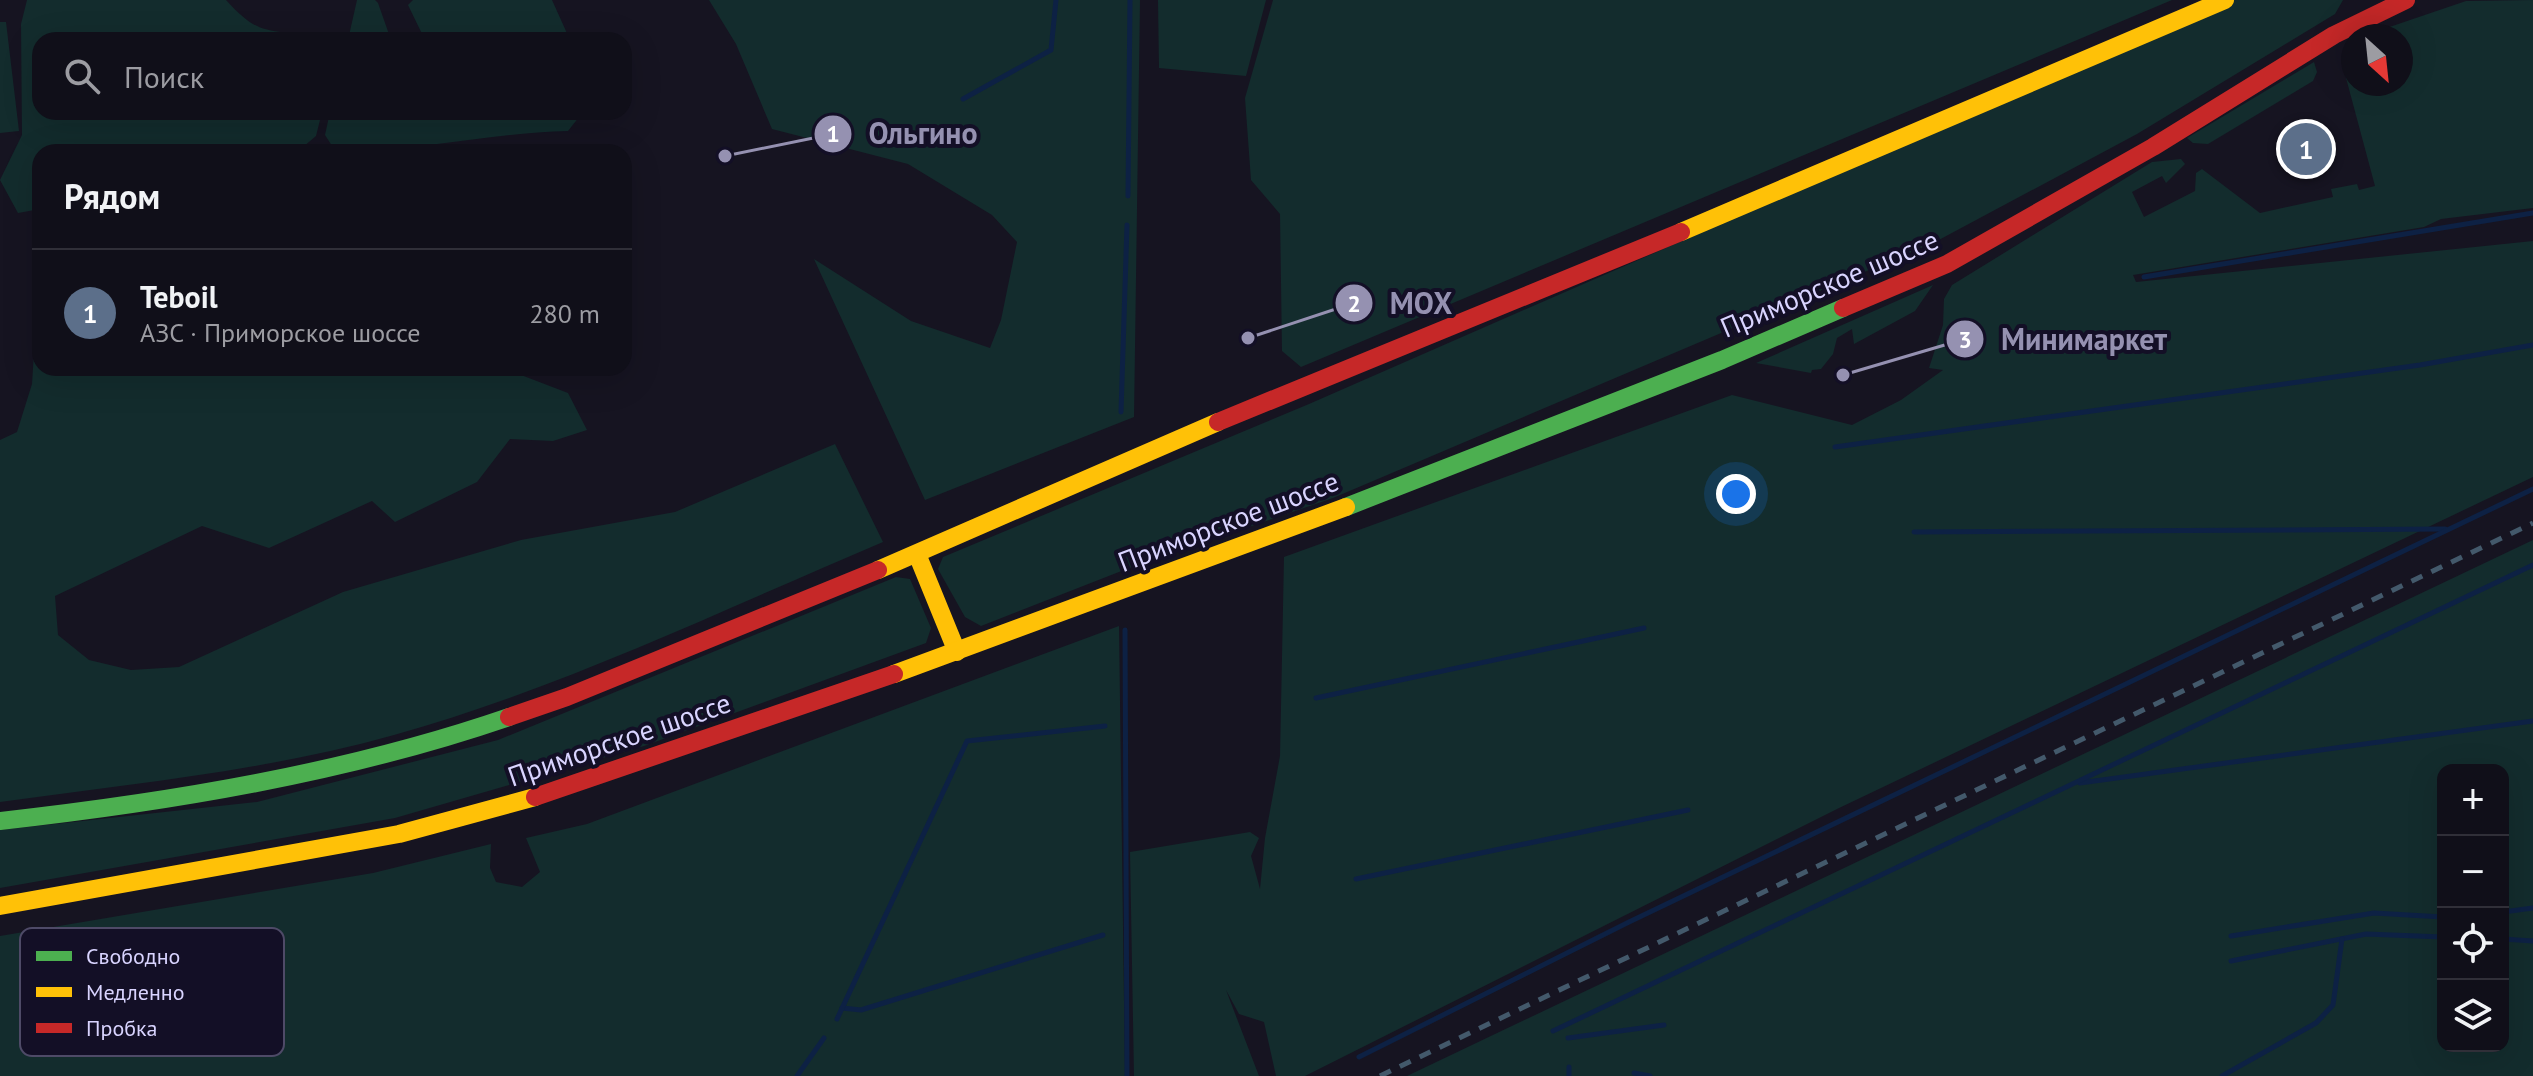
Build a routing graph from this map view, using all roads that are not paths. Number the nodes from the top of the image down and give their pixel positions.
1 (2225, 0) edge
2 (2406, 0) edge
3 (2365, 8) edge
4 (917, 554) junction
5 (957, 652) junction
6 (0, 821) edge
7 (0, 906) edge

1 - 4 main road, Приморское шоссе
2 - 3 main road, Приморское шоссе
3 - 5 main road, Приморское шоссе
4 - 5 main road
4 - 6 main road, Приморское шоссе
5 - 7 main road, Приморское шоссе

